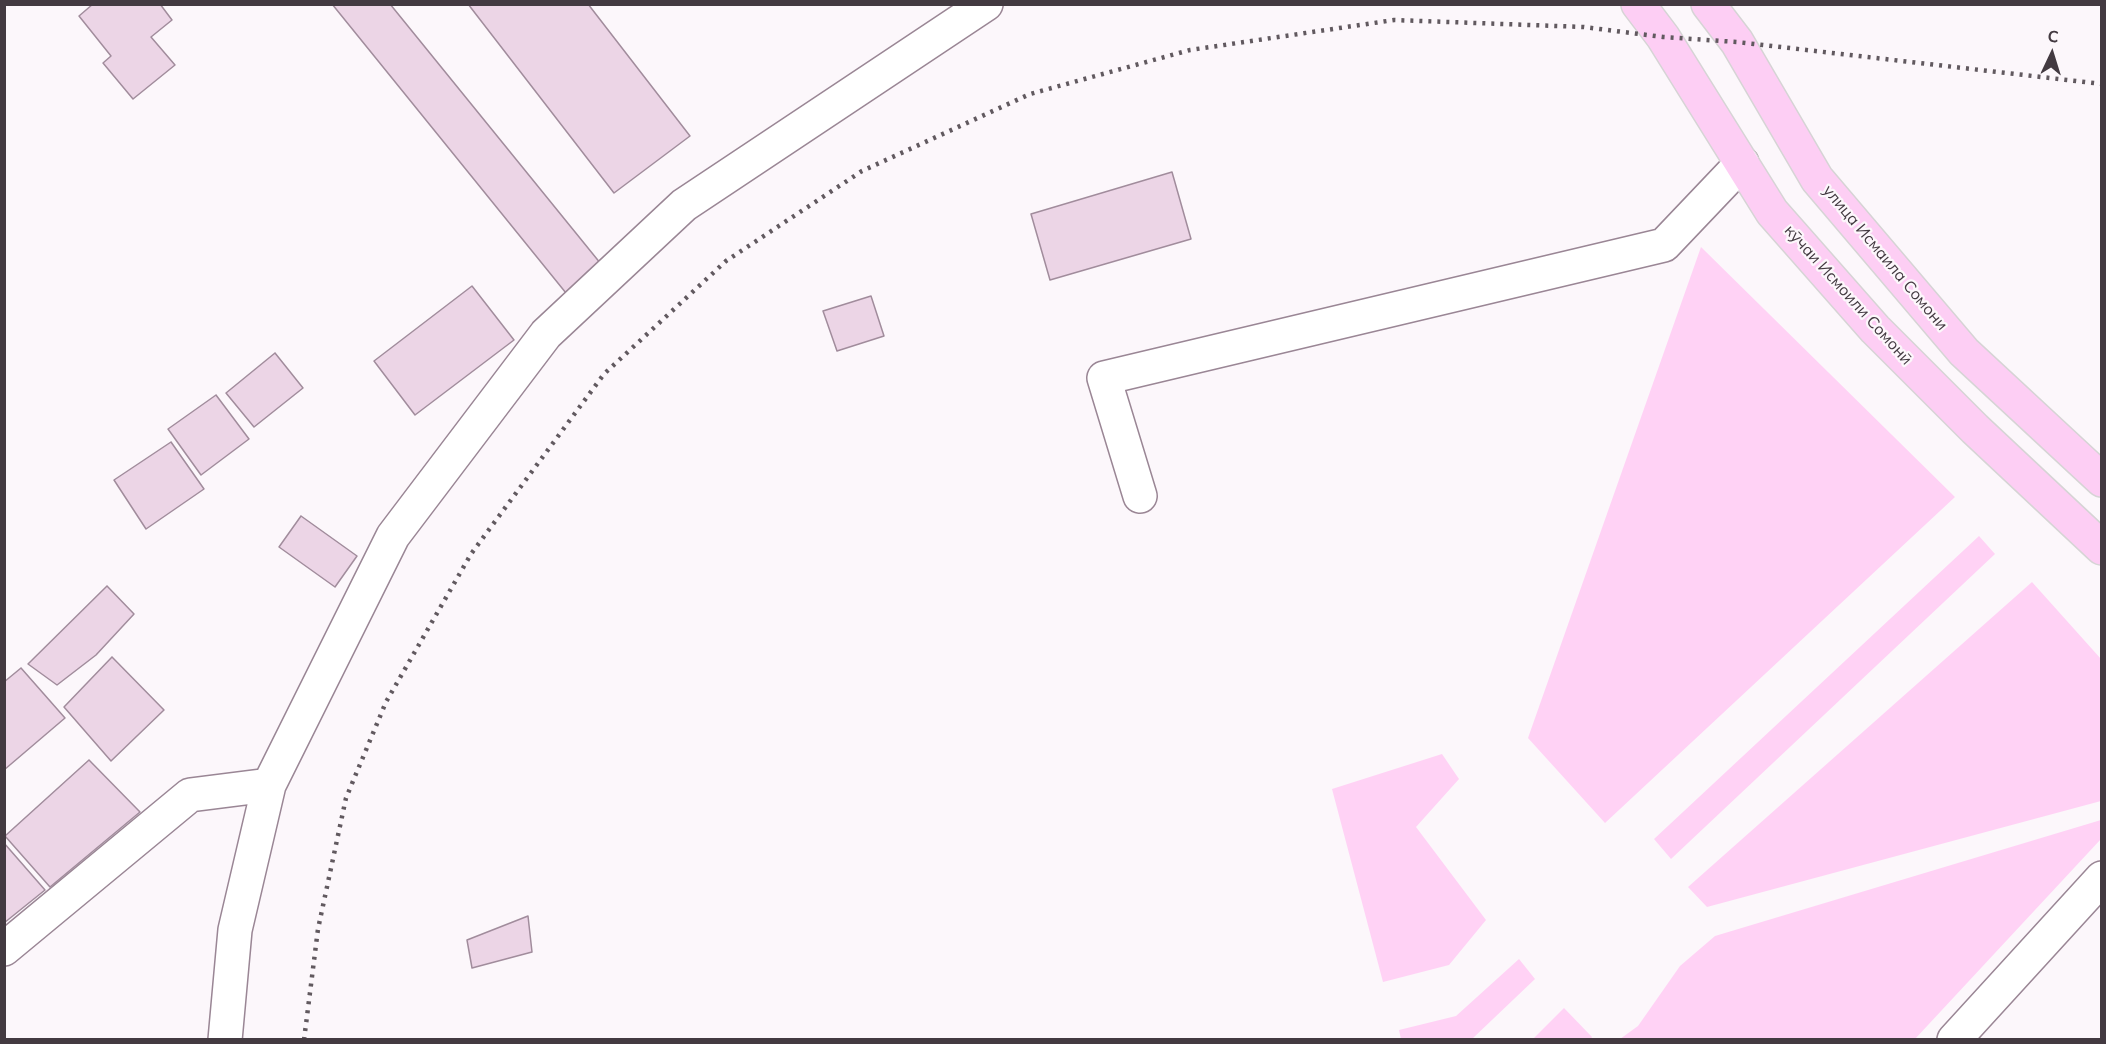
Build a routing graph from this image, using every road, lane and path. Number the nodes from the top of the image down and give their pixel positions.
1 (986, 4) edge
2 (1638, 4) edge
3 (1708, 4) edge
4 (1742, 163) junction
5 (2102, 480) edge
6 (1140, 496) dead end
7 (2102, 548) edge
8 (269, 785) junction
9 (2102, 878) edge
10 (4, 949) edge
11 (225, 1040) edge
12 (1954, 1040) edge

1 - 8 street
2 - 4 main road, кӯчаи Исмоили Сомонӣ
3 - 5 main road, улица Исмаила Сомони
4 - 6 street
4 - 7 main road, кӯчаи Исмоили Сомонӣ
8 - 10 street
8 - 11 street
9 - 12 street

